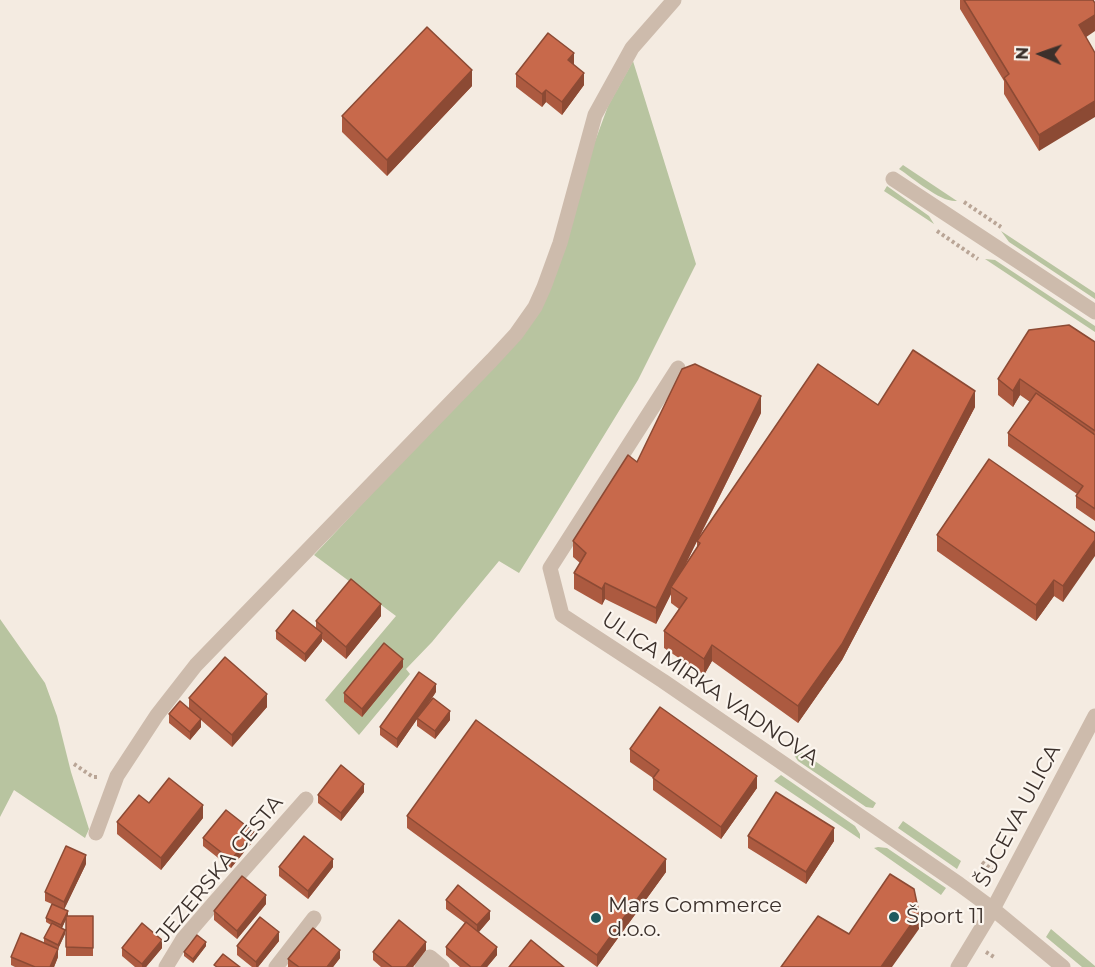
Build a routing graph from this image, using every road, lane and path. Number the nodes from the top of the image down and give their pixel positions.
1 (674, 0) edge
2 (893, 179) dead end
3 (964, 202) dead end
4 (1002, 227) dead end
5 (937, 231) dead end
6 (978, 259) dead end
7 (1095, 312) edge
8 (678, 368) dead end
9 (1095, 716) edge
10 (74, 764) dead end
11 (117, 776) junction
12 (306, 799) dead end
13 (96, 833) dead end
14 (993, 909) junction
15 (315, 918) dead end
16 (166, 967) edge
17 (276, 967) edge
18 (422, 967) edge
19 (442, 967) edge
20 (958, 967) edge
21 (1063, 967) edge

1 - 11 street
2 - 7 street
3 - 4 path
5 - 6 path
8 - 14 street, ULICA MIRKA VADNOVA
9 - 14 street, ŠUCEVA ULICA
10 - 11 path
11 - 13 street
12 - 16 street, JEZERSKA CESTA
14 - 20 street, ŠUCEVA ULICA
14 - 21 street, ULICA MIRKA VADNOVA
15 - 17 street
18 - 19 street

